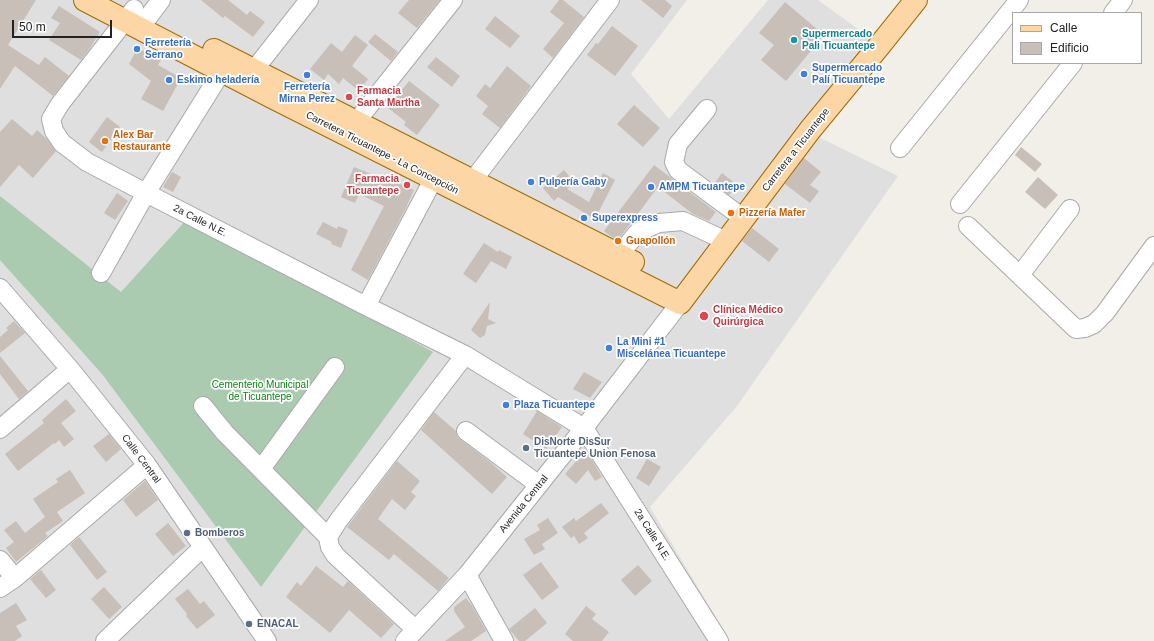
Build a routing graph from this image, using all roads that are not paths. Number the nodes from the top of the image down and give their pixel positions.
1 (85, 0) edge
2 (309, 0) edge
3 (453, 0) edge
4 (610, 0) edge
5 (916, 0) edge
6 (1019, 0) edge
7 (1123, 0) edge
8 (137, 12) edge
9 (1114, 12) edge
10 (1072, 64) edge
11 (222, 71) junction
12 (249, 76) junction
13 (707, 109) dead end
14 (351, 128) junction
15 (900, 148) dead end
16 (437, 172) junction
17 (468, 187) junction
18 (146, 193) junction
19 (960, 204) dead end
20 (1070, 209) dead end
21 (744, 218) junction
22 (968, 226) dead end
23 (726, 241) junction
24 (1154, 246) edge
25 (619, 255) junction
26 (101, 273) dead end
27 (1020, 275) junction
28 (684, 298) junction
29 (4, 300) edge
30 (366, 306) junction
31 (465, 355) junction
32 (334, 367) dead end
33 (70, 369) junction
34 (202, 406) dead end
35 (584, 428) junction
36 (0, 429) edge
37 (466, 431) dead end
38 (147, 465) junction
39 (261, 469) junction
40 (539, 485) junction
41 (328, 537) junction
42 (203, 547) junction
43 (0, 560) edge
44 (467, 575) junction
45 (15, 578) junction
46 (0, 588) edge
47 (410, 635) edge
48 (260, 638) edge
49 (106, 641) edge
50 (504, 641) edge
51 (719, 641) edge

1 - 8 main road, Carretera Ticuantepe - La Concepción
2 - 12 street
3 - 14 street
4 - 17 street
5 - 21 main road, Carretera a Ticuantepe
6 - 15 street
7 - 9 street
8 - 11 main road, Carretera Ticuantepe - La Concepción
8 - 12 main road, Carretera Ticuantepe - La Concepción
8 - 18 street, 2a Calle N.E.
10 - 19 street
11 - 12 main road, Carretera Ticuantepe - La Concepción
11 - 18 street
12 - 14 main road, Carretera Ticuantepe - La Concepción
13 - 21 street
14 - 16 main road, Carretera Ticuantepe - La Concepción
16 - 17 main road, Carretera Ticuantepe - La Concepción
16 - 30 street
17 - 25 main road, Carretera Ticuantepe - La Concepción
17 - 28 main road, Carretera Ticuantepe - La Concepción
18 - 26 street
18 - 30 street, 2a Calle N.E.
20 - 27 street
21 - 23 main road, Carretera a Ticuantepe
22 - 27 street
23 - 25 street
23 - 28 main road, Carretera a Ticuantepe
24 - 27 street
25 - 28 main road, Carretera Ticuantepe - La Concepción
28 - 35 street, Avenida Central
29 - 33 street, Calle Central
30 - 31 street, 2a Calle N.E.
31 - 35 street, 2a Calle N.E.
31 - 41 street
32 - 39 street
33 - 36 street
33 - 38 street, Calle Central
34 - 39 street
35 - 40 street, Avenida Central
35 - 51 street, 2a Calle N.E.
37 - 40 street
38 - 42 street, Calle Central
38 - 45 street
39 - 41 street
40 - 44 street, Avenida Central
41 - 47 street
42 - 48 street, Calle Central
42 - 49 street
43 - 45 street
44 - 47 street, Avenida Central
44 - 50 street
45 - 46 street

